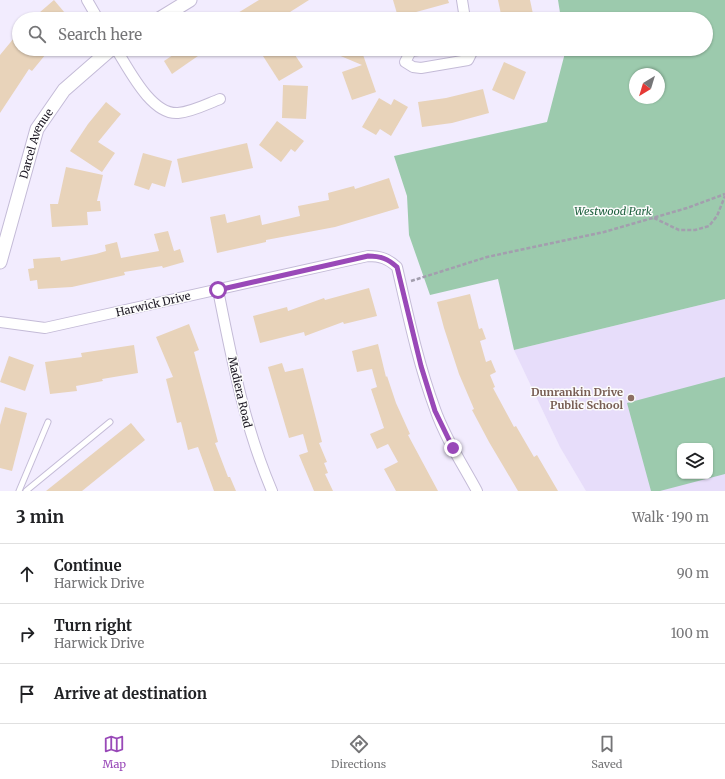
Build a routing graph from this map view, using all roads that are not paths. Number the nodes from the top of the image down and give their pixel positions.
1 (87, 0) edge
2 (190, 0) edge
3 (462, 0) edge
4 (94, 12) edge
5 (170, 12) edge
6 (464, 12) edge
7 (103, 56) edge
8 (121, 56) edge
9 (408, 56) edge
10 (470, 56) edge
11 (220, 100) dead end
12 (0, 262) edge
13 (218, 290) junction
14 (0, 322) edge
15 (48, 422) dead end
16 (110, 422) dead end
17 (19, 491) edge
18 (26, 491) edge
19 (272, 491) edge
20 (477, 491) edge

1 - 4 street
2 - 5 street
3 - 6 street
7 - 12 street, Darcel Avenue
8 - 11 street
9 - 10 street
13 - 14 street, Harwick Drive
13 - 19 street, Madiera Road
13 - 20 street, Harwick Drive
15 - 17 lane
16 - 18 lane

